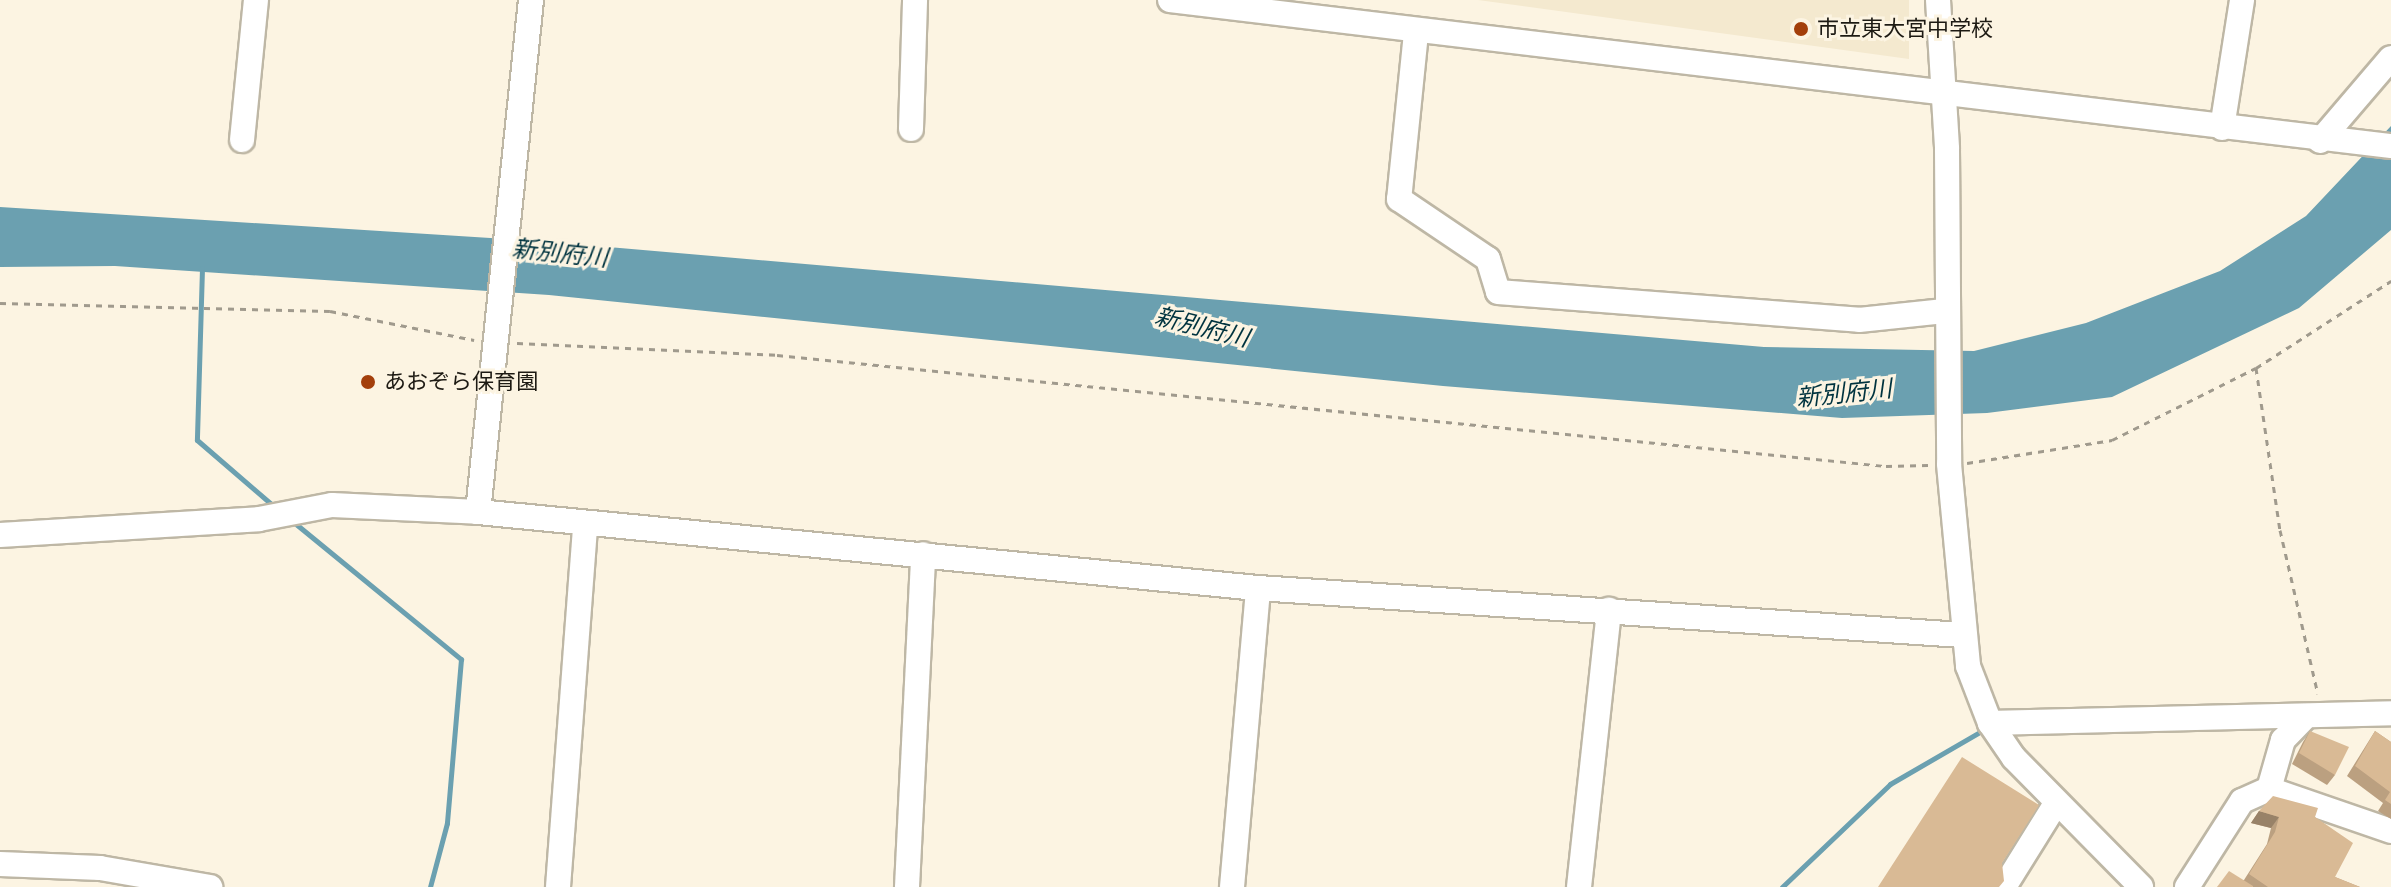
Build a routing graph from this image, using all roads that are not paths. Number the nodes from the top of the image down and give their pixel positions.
1 (256, 0) edge
2 (531, 0) edge
3 (915, 0) edge
4 (1170, 0) edge
5 (1938, 0) edge
6 (2242, 0) edge
7 (1416, 33) junction
8 (2391, 58) edge
9 (1939, 95) junction
10 (2222, 128) junction
11 (911, 129) dead end
12 (242, 140) dead end
13 (2330, 141) junction
14 (2391, 146) edge
15 (1945, 316) junction
16 (478, 512) junction
17 (585, 526) junction
18 (0, 535) edge
19 (923, 554) junction
20 (1258, 588) junction
21 (1609, 610) junction
22 (1962, 635) junction
23 (2391, 713) edge
24 (2312, 717) junction
25 (1990, 723) junction
26 (2269, 789) junction
27 (2055, 805) junction
28 (2391, 831) edge
29 (0, 864) edge
30 (210, 887) edge
31 (558, 887) edge
32 (907, 887) edge
33 (1232, 887) edge
34 (1579, 887) edge
35 (2004, 887) edge
36 (2141, 887) edge
37 (2187, 887) edge

1 - 12 street
2 - 16 street
3 - 11 street
4 - 7 street
5 - 9 street
6 - 10 street
7 - 9 street
7 - 15 street
8 - 13 street
9 - 10 street
9 - 15 street
10 - 13 street
13 - 14 street
15 - 22 street
16 - 17 street
16 - 18 street
17 - 19 street
17 - 31 street
19 - 20 street
19 - 32 street
20 - 21 street
20 - 33 street
21 - 22 street
21 - 34 street
22 - 25 street
23 - 24 street
24 - 25 street
24 - 26 street
25 - 27 street
26 - 28 street
26 - 37 street
27 - 35 street
27 - 36 street
29 - 30 street

